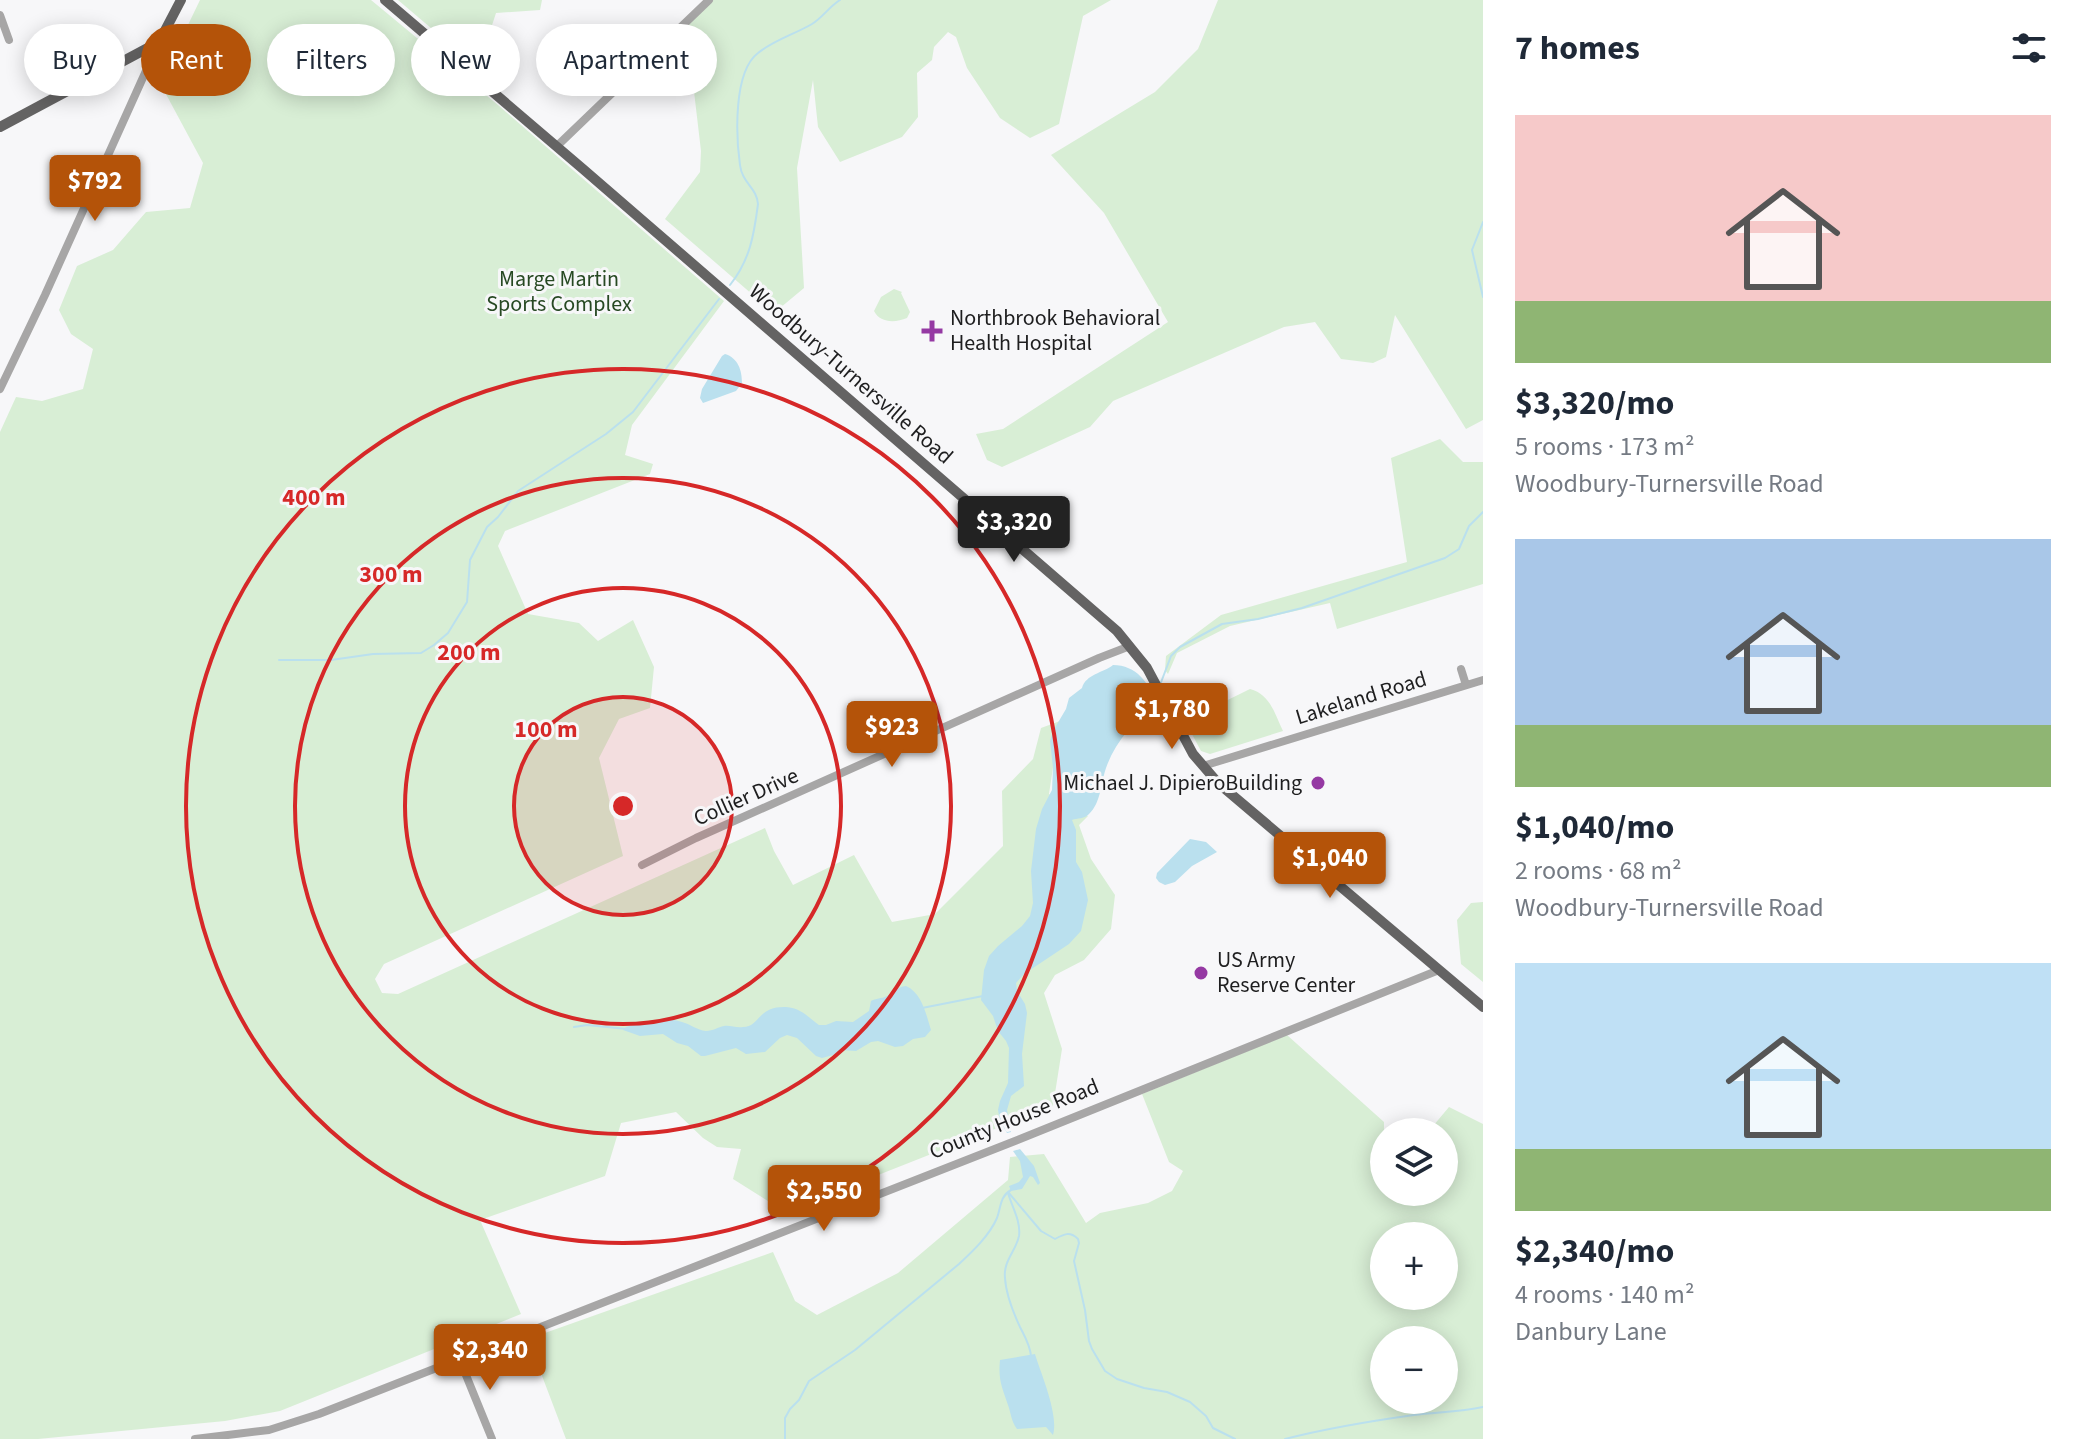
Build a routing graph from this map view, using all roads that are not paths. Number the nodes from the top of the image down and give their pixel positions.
1 (181, 0) edge
2 (385, 0) edge
3 (709, 0) edge
4 (0, 15) edge
5 (168, 24) edge
6 (9, 40) dead end
7 (141, 52) edge
8 (141, 82) edge
9 (0, 127) edge
10 (557, 146) junction
11 (0, 389) edge
12 (1130, 646) junction
13 (1461, 669) dead end
14 (1483, 680) edge
15 (1466, 685) junction
16 (1203, 766) junction
17 (642, 865) dead end
18 (1439, 970) junction
19 (1483, 1007) edge
20 (459, 1358) junction
21 (195, 1439) edge
22 (492, 1439) edge

1 - 5 main road
2 - 10 main road
3 - 10 street
4 - 6 street
7 - 9 main road
8 - 11 street
10 - 12 main road, Woodbury-Turnersville Road
12 - 16 main road, Woodbury-Turnersville Road
12 - 17 street, Collier Drive
13 - 15 street
14 - 15 street, Lakeland Road
15 - 16 street, Lakeland Road
16 - 18 main road, Woodbury-Turnersville Road
18 - 19 main road, Woodbury-Turnersville Road
18 - 20 street, County House Road
20 - 21 street, County House Road
20 - 22 street

